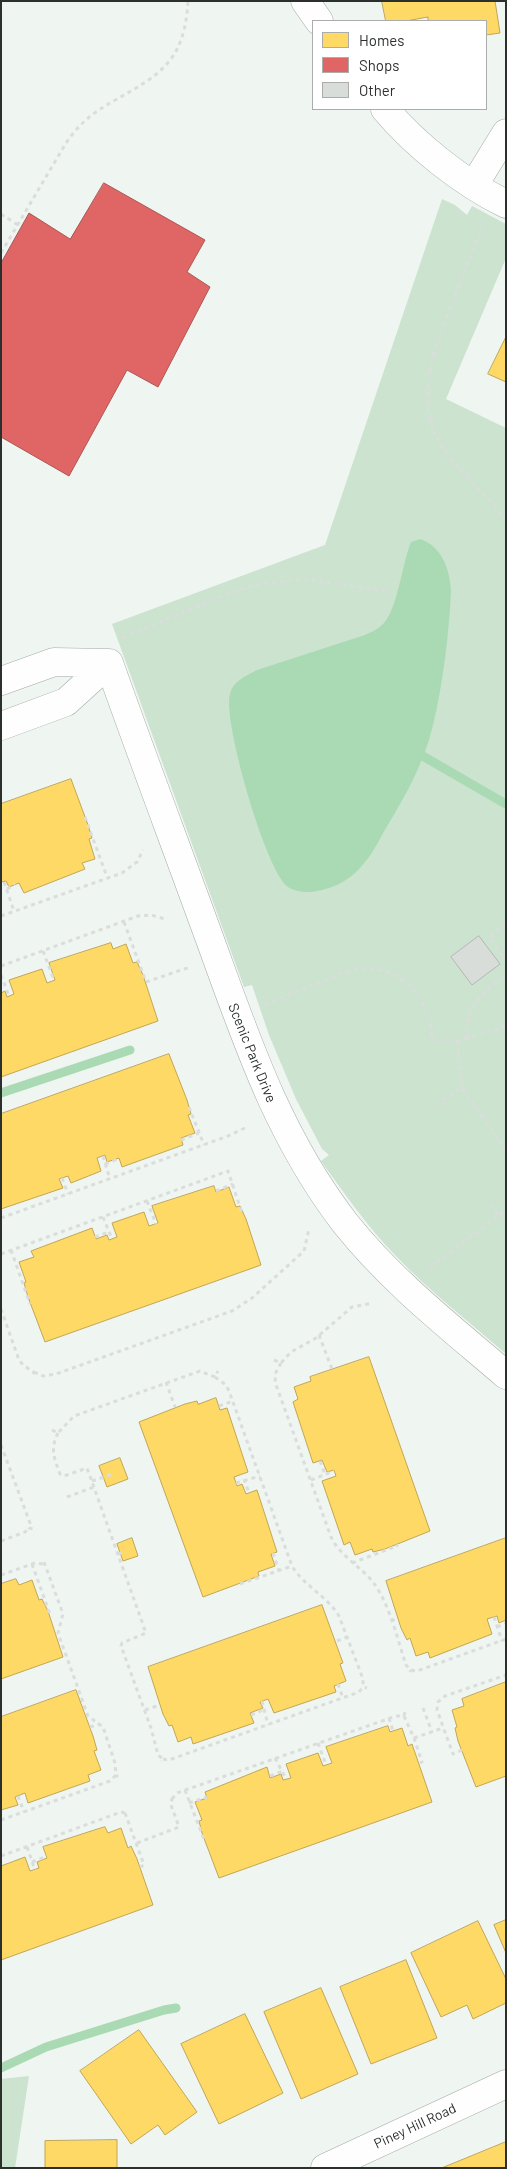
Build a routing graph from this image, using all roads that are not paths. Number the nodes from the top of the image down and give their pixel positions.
1 (305, 1) edge
2 (318, 20) edge
3 (386, 110) edge
4 (506, 133) edge
5 (474, 185) junction
6 (506, 204) edge
7 (109, 663) junction
8 (1, 680) edge
9 (1, 726) edge
10 (506, 1375) edge
11 (506, 2084) edge
12 (325, 2168) edge

1 - 2 street
3 - 5 street
4 - 5 street
5 - 6 street
7 - 8 street
7 - 9 street
7 - 10 street, Scenic Park Drive
11 - 12 street, Piney Hill Road

